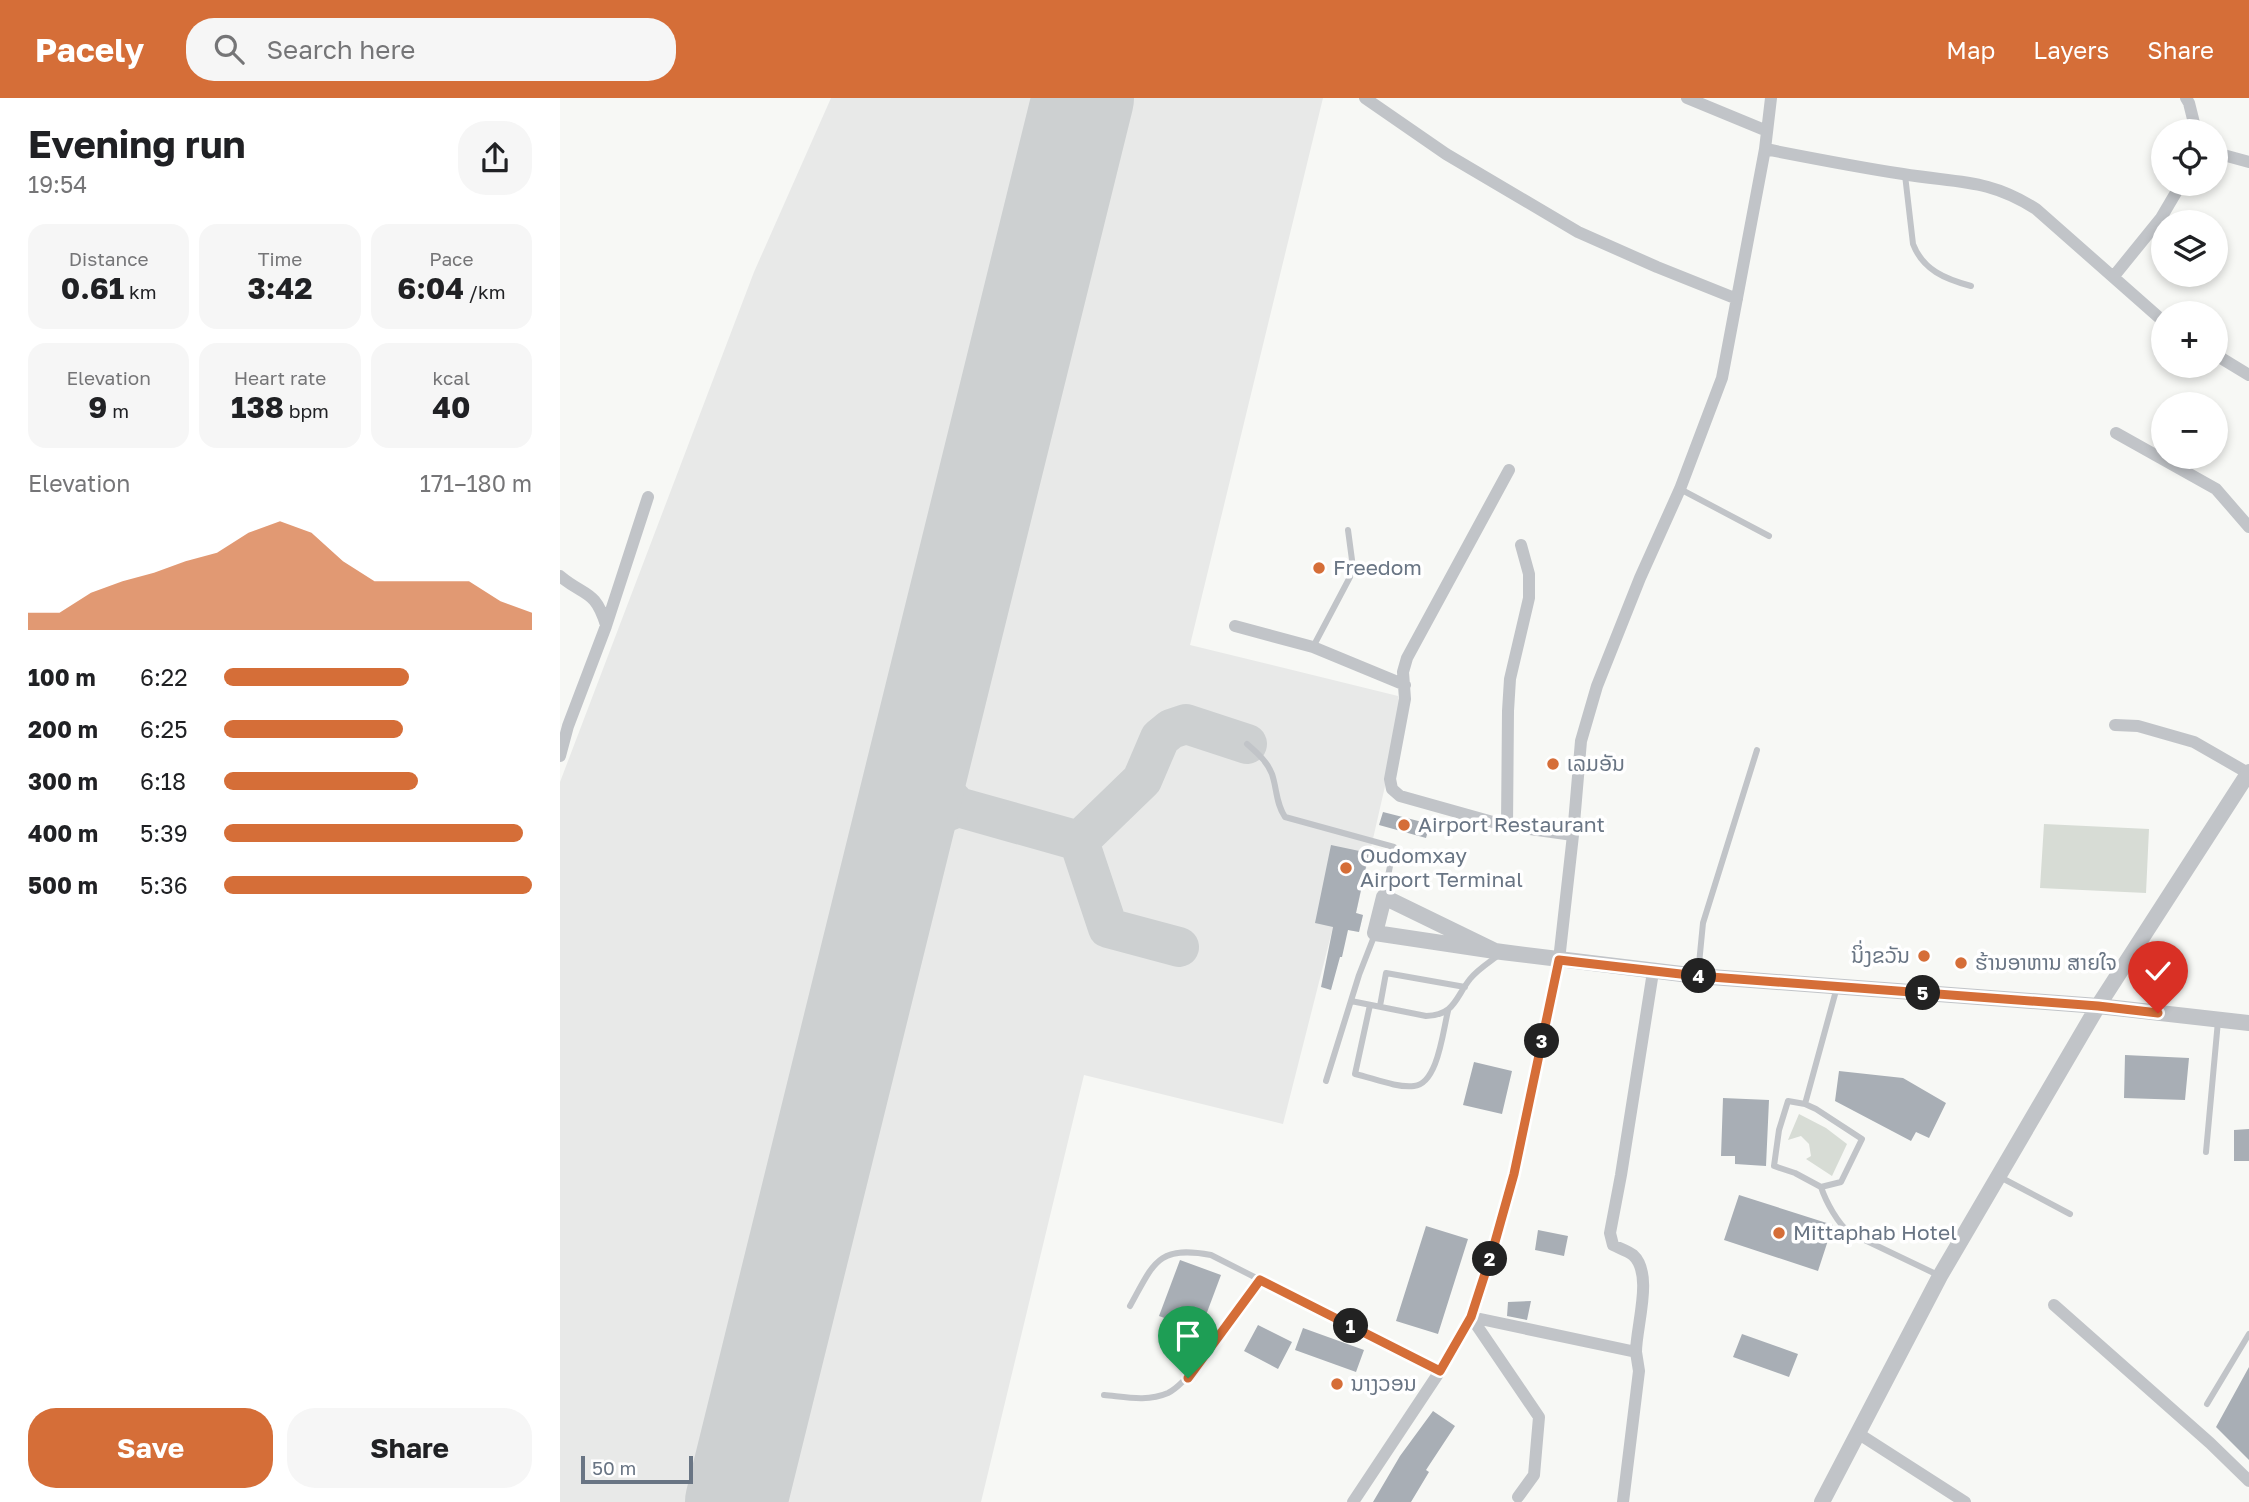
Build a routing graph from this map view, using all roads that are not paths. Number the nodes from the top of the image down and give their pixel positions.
1 (1365, 98) edge
2 (1686, 98) edge
3 (1771, 98) edge
4 (2186, 98) edge
5 (2193, 119) edge
6 (1767, 131) junction
7 (1765, 149) junction
8 (2228, 156) edge
9 (2249, 162) edge
10 (1905, 175) junction
11 (2173, 196) edge
12 (2114, 276) junction
13 (1971, 286) dead end
14 (1737, 299) junction
15 (2151, 310) edge
16 (2228, 362) edge
17 (2249, 374) edge
18 (2116, 433) dead end
19 (1509, 470) dead end
20 (1680, 489) junction
21 (648, 497) dead end
22 (2249, 527) edge
23 (1348, 530) dead end
24 (1769, 536) dead end
25 (1521, 545) dead end
26 (560, 576) edge
27 (606, 626) junction
28 (1235, 626) dead end
29 (1313, 647) junction
30 (1405, 685) junction
31 (560, 713) edge
32 (2115, 725) dead end
33 (568, 726) junction
34 (1247, 744) dead end
35 (1757, 750) dead end
36 (560, 756) edge
37 (2249, 772) edge
38 (1507, 826) junction
39 (1573, 835) junction
40 (1384, 897) junction
41 (1375, 933) junction
42 (1498, 951) junction
43 (1559, 960) junction
44 (1653, 972) junction
45 (1698, 976) junction
46 (1465, 987) junction
47 (1838, 987) junction
48 (1351, 1001) junction
49 (1370, 1005) junction
50 (1380, 1006) junction
51 (2098, 1006) junction
52 (1448, 1010) junction
53 (2218, 1020) junction
54 (2249, 1023) edge
55 (1326, 1081) dead end
56 (1805, 1104) junction
57 (2206, 1152) dead end
58 (1998, 1176) junction
59 (1822, 1187) junction
60 (2070, 1214) dead end
61 (1940, 1276) junction
62 (1260, 1280) junction
63 (2054, 1305) dead end
64 (1130, 1306) dead end
65 (1471, 1317) junction
66 (2249, 1335) edge
67 (1636, 1352) junction
68 (1440, 1371) junction
69 (1104, 1395) dead end
70 (2207, 1404) dead end
71 (1859, 1434) junction
72 (2249, 1481) edge
73 (1518, 1497) dead end
74 (1353, 1502) edge
75 (1623, 1502) edge
76 (1822, 1502) edge
77 (1965, 1502) edge

1 - 14 street
2 - 6 street
3 - 6 street
4 - 5 street
6 - 7 street
7 - 10 street
7 - 14 street
8 - 9 street
10 - 12 street
10 - 13 lane
11 - 12 street
12 - 15 street
14 - 20 street
16 - 17 street
18 - 22 street
19 - 30 street
20 - 24 lane
20 - 39 street
21 - 27 street
23 - 29 lane
25 - 38 street
26 - 27 street
27 - 33 street
28 - 29 street
29 - 30 street
30 - 38 street
31 - 33 street
32 - 37 street
33 - 36 street
34 - 40 lane
35 - 45 lane
37 - 51 street
38 - 39 street
39 - 43 street
40 - 41 street
40 - 42 street
41 - 42 street
41 - 48 lane
42 - 43 street
42 - 46 lane
43 - 44 street
43 - 65 street
44 - 45 street
44 - 67 street
45 - 47 street
46 - 50 lane
46 - 52 lane
47 - 51 street
47 - 56 lane
48 - 49 lane
48 - 55 lane
49 - 50 lane
49 - 52 lane
50 - 52 lane
51 - 53 street
51 - 58 street
53 - 54 street
53 - 57 lane
56 - 59 lane
56 - 59 lane
58 - 60 lane
58 - 61 street
59 - 61 lane
61 - 71 street
62 - 64 lane
62 - 68 lane
62 - 69 lane
63 - 72 street
65 - 67 street
65 - 68 street
65 - 73 street
66 - 70 lane
67 - 75 street
68 - 74 street
71 - 76 street
71 - 77 street

